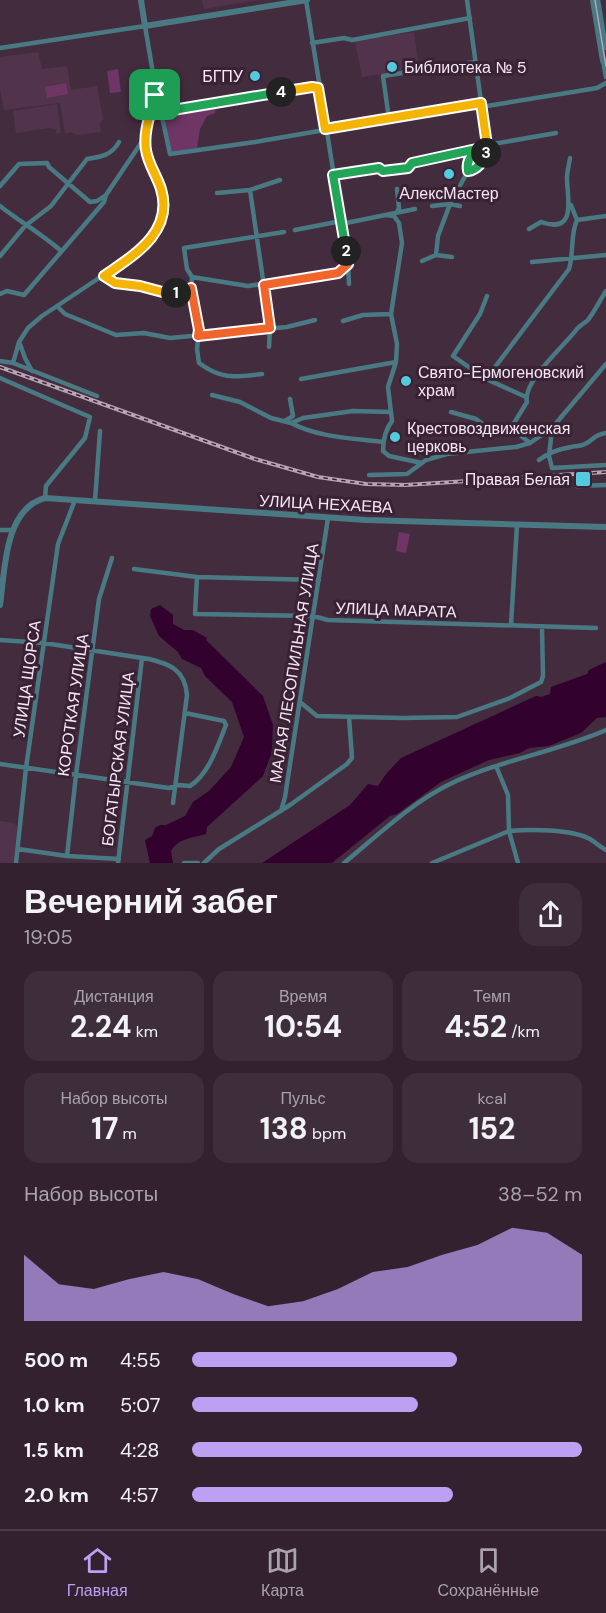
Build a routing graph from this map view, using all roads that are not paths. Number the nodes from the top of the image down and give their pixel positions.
1 (141, 0) edge
2 (306, 0) edge
3 (467, 0) edge
4 (593, 0) edge
5 (598, 0) edge
6 (470, 18) junction
7 (145, 26) junction
8 (312, 43) junction
9 (0, 48) edge
10 (606, 48) edge
11 (605, 61) edge
12 (475, 62) junction
13 (606, 76) edge
14 (606, 84) edge
15 (318, 88) junction
16 (155, 95) junction
17 (481, 103) junction
18 (161, 112) junction
19 (389, 119) junction
20 (325, 129) junction
21 (556, 133) dead end
22 (145, 137) junction
23 (119, 142) dead end
24 (487, 145) junction
25 (481, 148) junction
26 (570, 159) dead end
27 (468, 171) junction
28 (333, 175) junction
29 (280, 180) dead end
30 (67, 183) junction
31 (0, 186) edge
32 (397, 189) dead end
33 (250, 190) junction
34 (217, 193) dead end
35 (106, 195) junction
36 (450, 204) junction
37 (570, 205) junction
38 (0, 206) edge
39 (432, 206) dead end
40 (460, 206) dead end
41 (415, 209) dead end
42 (397, 212) junction
43 (386, 215) junction
44 (606, 216) edge
45 (577, 220) junction
46 (341, 222) junction
47 (25, 226) junction
48 (530, 229) dead end
49 (295, 230) dead end
50 (284, 232) dead end
51 (257, 237) junction
52 (61, 251) junction
53 (436, 255) junction
54 (606, 255) edge
55 (0, 256) edge
56 (452, 257) dead end
57 (573, 258) junction
58 (422, 261) dead end
59 (532, 262) dead end
60 (348, 264) junction
61 (104, 276) junction
62 (192, 277) junction
63 (349, 284) dead end
64 (264, 285) junction
65 (191, 288) junction
66 (606, 291) edge
67 (0, 294) edge
68 (487, 296) dead end
69 (57, 306) junction
70 (391, 314) junction
71 (315, 320) dead end
72 (344, 321) dead end
73 (270, 328) junction
74 (198, 336) junction
75 (19, 342) junction
76 (269, 347) dead end
77 (0, 361) edge
78 (15, 361) junction
79 (396, 362) junction
80 (606, 364) edge
81 (32, 371) junction
82 (262, 374) dead end
83 (0, 378) edge
84 (301, 379) dead end
85 (486, 379) junction
86 (212, 395) dead end
87 (97, 396) dead end
88 (526, 397) junction
89 (290, 399) dead end
90 (390, 412) junction
91 (451, 412) dead end
92 (285, 421) junction
93 (291, 423) junction
94 (510, 428) junction
95 (552, 428) junction
96 (100, 431) dead end
97 (606, 433) edge
98 (383, 442) junction
99 (530, 443) junction
100 (549, 452) junction
101 (539, 460) dead end
102 (422, 463) junction
103 (606, 465) edge
104 (369, 476) dead end
105 (606, 484) edge
106 (577, 486) dead end
107 (45, 498) junction
108 (75, 500) junction
109 (95, 501) junction
110 (328, 518) junction
111 (517, 525) junction
112 (606, 527) edge
113 (0, 530) edge
114 (12, 530) junction
115 (112, 558) dead end
116 (134, 568) dead end
117 (197, 577) junction
118 (319, 580) junction
119 (0, 605) edge
120 (313, 616) junction
121 (511, 625) junction
122 (542, 627) junction
123 (596, 628) dead end
124 (0, 640) edge
125 (44, 644) junction
126 (92, 650) junction
127 (142, 658) junction
128 (300, 702) junction
129 (185, 713) junction
130 (349, 717) junction
131 (606, 730) edge
132 (0, 764) edge
133 (496, 766) junction
134 (26, 768) junction
135 (76, 775) junction
136 (127, 782) junction
137 (174, 788) junction
138 (173, 803) dead end
139 (281, 811) junction
140 (509, 831) junction
141 (18, 849) junction
142 (606, 850) edge
143 (67, 856) junction
144 (119, 861) edge
145 (16, 863) edge
146 (184, 863) edge
147 (198, 863) edge
148 (204, 863) edge
149 (344, 863) edge
150 (432, 863) edge
151 (518, 863) edge

1 - 7 street
2 - 7 street
2 - 8 street
3 - 6 street
4 - 11 street
5 - 10 street
6 - 8 street
6 - 12 street
7 - 9 street
7 - 16 street
8 - 15 street
11 - 13 street
12 - 17 street
12 - 19 street
14 - 17 street
15 - 18 street
15 - 20 street
16 - 18 street
16 - 22 street
17 - 19 street
17 - 24 street
18 - 20 street
19 - 20 street
20 - 28 street
21 - 24 street
22 - 35 street
22 - 61 street
23 - 30 street
24 - 25 street
24 - 27 street
25 - 27 street
25 - 28 street
26 - 37 street
27 - 36 street
28 - 46 street
29 - 33 street
30 - 31 street
30 - 35 street
30 - 47 street
32 - 42 street
33 - 34 street
33 - 51 street
35 - 52 street
36 - 39 street
36 - 40 street
36 - 53 street
37 - 45 street
37 - 48 street
38 - 47 street
41 - 42 street
42 - 43 street
43 - 46 street
43 - 70 street
44 - 45 street
45 - 57 street
46 - 49 street
46 - 60 street
47 - 52 street
47 - 55 street
50 - 51 street
51 - 62 street
51 - 64 street
52 - 67 street
53 - 56 street
53 - 58 street
54 - 57 street
57 - 59 street
57 - 85 street
60 - 63 street
60 - 64 street
61 - 65 street
61 - 69 street
62 - 64 street
62 - 65 street
64 - 73 street
65 - 74 street
66 - 88 street
68 - 85 street
69 - 74 street
69 - 75 street
70 - 72 street
70 - 79 street
71 - 73 street
73 - 74 street
73 - 76 street
74 - 82 street
75 - 78 street
75 - 81 street
77 - 78 street
78 - 81 street
79 - 84 street
79 - 90 street
80 - 95 street
81 - 87 street
83 - 107 street
85 - 88 street
86 - 92 street
88 - 94 street
89 - 92 street
90 - 93 street
90 - 98 street
91 - 94 street
92 - 93 street
93 - 98 street
94 - 99 street
95 - 99 street
95 - 100 street
96 - 109 street
97 - 100 street
98 - 102 street
99 - 102 street
100 - 101 street
100 - 103 street
102 - 104 street
105 - 106 street
107 - 108 street, УЛИЦА НЕХАЕВА
107 - 114 street
108 - 109 street, УЛИЦА НЕХАЕВА
108 - 125 street, УЛИЦА ЩОРСА
109 - 110 street, УЛИЦА НЕХАЕВА
110 - 111 street, УЛИЦА НЕХАЕВА
110 - 118 street, МАЛАЯ ЛЕСОПИЛЬНАЯ УЛИЦА
111 - 112 street, УЛИЦА НЕХАЕВА
111 - 121 street
113 - 114 street
114 - 119 street
115 - 126 street, КОРОТКАЯ УЛИЦА
116 - 117 street
117 - 118 street
117 - 120 street, УЛИЦА МАРАТА
118 - 120 street, МАЛАЯ ЛЕСОПИЛЬНАЯ УЛИЦА
120 - 121 street, УЛИЦА МАРАТА
120 - 128 street, МАЛАЯ ЛЕСОПИЛЬНАЯ УЛИЦА
121 - 122 street, УЛИЦА МАРАТА
122 - 123 street, УЛИЦА МАРАТА
122 - 130 street
124 - 125 street
125 - 126 street
125 - 134 street, УЛИЦА ЩОРСА
126 - 127 street
126 - 135 street, КОРОТКАЯ УЛИЦА
127 - 129 street
127 - 136 street, БОГАТЫРСКАЯ УЛИЦА
128 - 130 street
128 - 139 street, МАЛАЯ ЛЕСОПИЛЬНАЯ УЛИЦА
129 - 137 street
129 - 137 street
130 - 139 street
131 - 133 street
132 - 134 street
133 - 140 street
133 - 149 street
134 - 135 street
134 - 141 street, УЛИЦА ЩОРСА
135 - 136 street
135 - 143 street, КОРОТКАЯ УЛИЦА
136 - 137 street
136 - 144 street, БОГАТЫРСКАЯ УЛИЦА
137 - 138 street
139 - 148 street
140 - 142 street
140 - 150 street
140 - 151 street
141 - 143 street
141 - 145 street, УЛИЦА ЩОРСА
143 - 144 street
146 - 147 street

